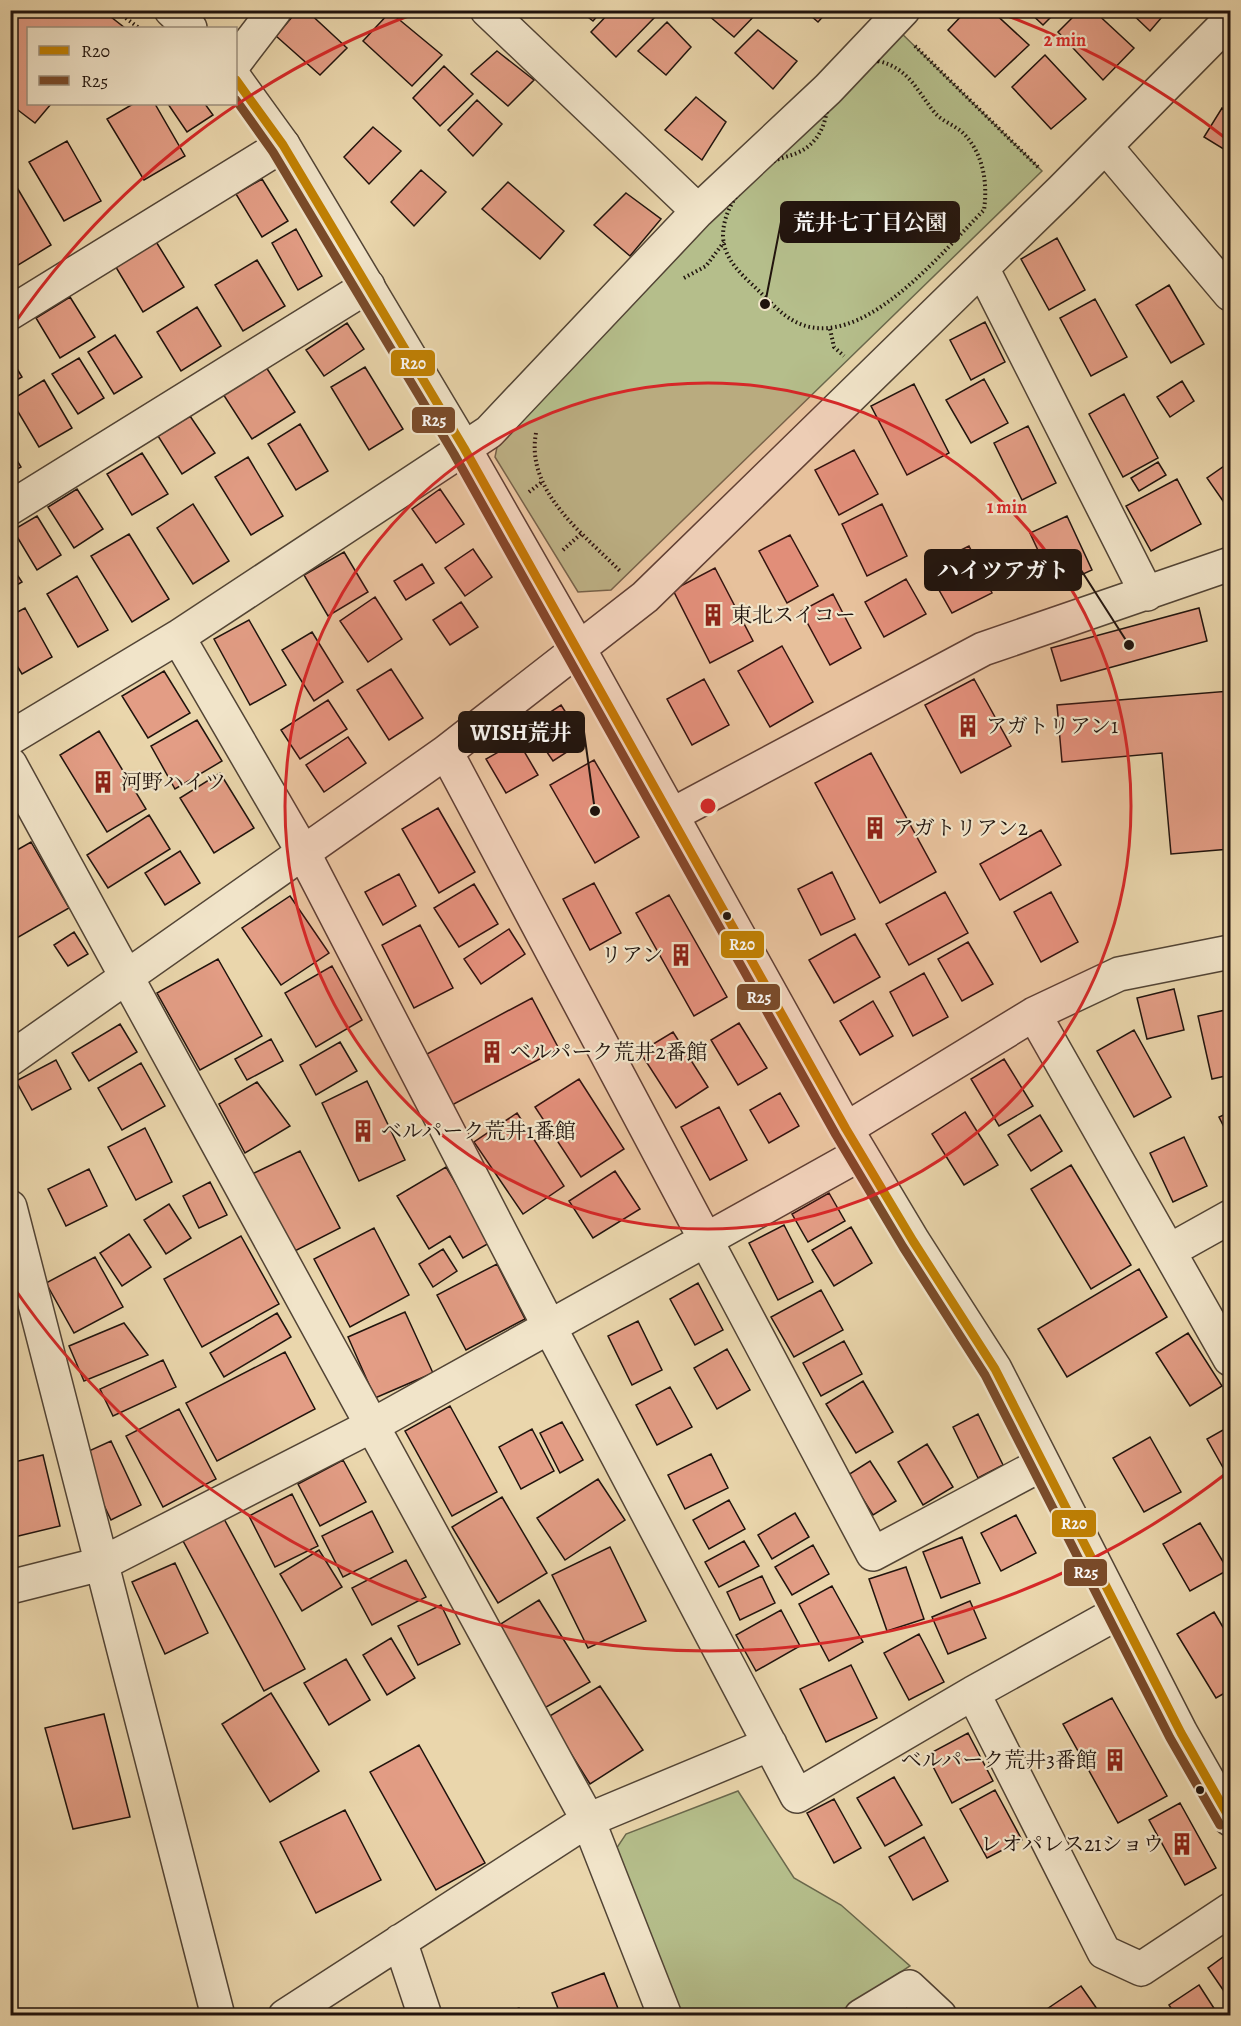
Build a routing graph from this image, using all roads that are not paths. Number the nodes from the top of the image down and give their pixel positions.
1 (171, 10) edge
2 (275, 10) edge
3 (487, 10) edge
4 (899, 14) edge
5 (1230, 20) edge
6 (189, 27) edge
7 (237, 60) edge
8 (237, 81) edge
9 (283, 145) junction
10 (1106, 147) junction
11 (698, 211) junction
12 (982, 268) junction
13 (368, 286) junction
14 (1230, 294) edge
15 (10, 313) edge
16 (464, 448) junction
17 (10, 508) edge
18 (1230, 564) edge
19 (1147, 594) junction
20 (178, 637) junction
21 (578, 646) junction
22 (10, 738) edge
23 (446, 752) junction
24 (10, 764) edge
25 (670, 816) junction
26 (303, 852) junction
27 (1230, 952) edge
28 (127, 977) junction
29 (1034, 1014) junction
30 (10, 1059) edge
31 (853, 1142) junction
32 (10, 1207) edge
33 (1230, 1217) edge
34 (708, 1241) junction
35 (1169, 1251) junction
36 (550, 1328) junction
37 (1230, 1359) edge
38 (373, 1425) junction
39 (1042, 1464) junction
40 (101, 1564) junction
41 (10, 1587) edge
42 (1119, 1612) junction
43 (972, 1693) junction
44 (770, 1744) junction
45 (1230, 1819) edge
46 (588, 1820) junction
47 (1230, 1910) edge
48 (400, 1941) junction
49 (218, 2016) edge
50 (285, 2016) edge
51 (425, 2016) edge
52 (665, 2016) edge
53 (861, 2016) edge
54 (940, 2016) edge

1 - 6 street
2 - 7 street
3 - 11 street
4 - 11 street
5 - 10 street
8 - 9 street
9 - 13 street
9 - 15 street
10 - 12 street
10 - 14 street
11 - 16 street
12 - 19 street
12 - 21 street
13 - 16 street
13 - 17 street
16 - 20 street
16 - 21 street
18 - 19 street
19 - 25 street
20 - 22 street
20 - 26 street
21 - 23 street
21 - 25 street
23 - 26 street
23 - 34 street
24 - 28 street
25 - 31 street
26 - 28 street
26 - 36 street
27 - 29 street
28 - 30 street
28 - 38 street
29 - 31 street
29 - 35 street
31 - 34 street
31 - 39 street
32 - 40 street
33 - 35 street
34 - 36 street
34 - 39 street
35 - 37 street
36 - 38 street
36 - 44 street
38 - 40 street
38 - 46 street
39 - 42 street
40 - 41 street
40 - 49 street
42 - 43 street
42 - 45 street
43 - 44 street
43 - 47 street
44 - 46 street
46 - 48 street
46 - 52 street
48 - 50 street
48 - 51 street
53 - 54 street

